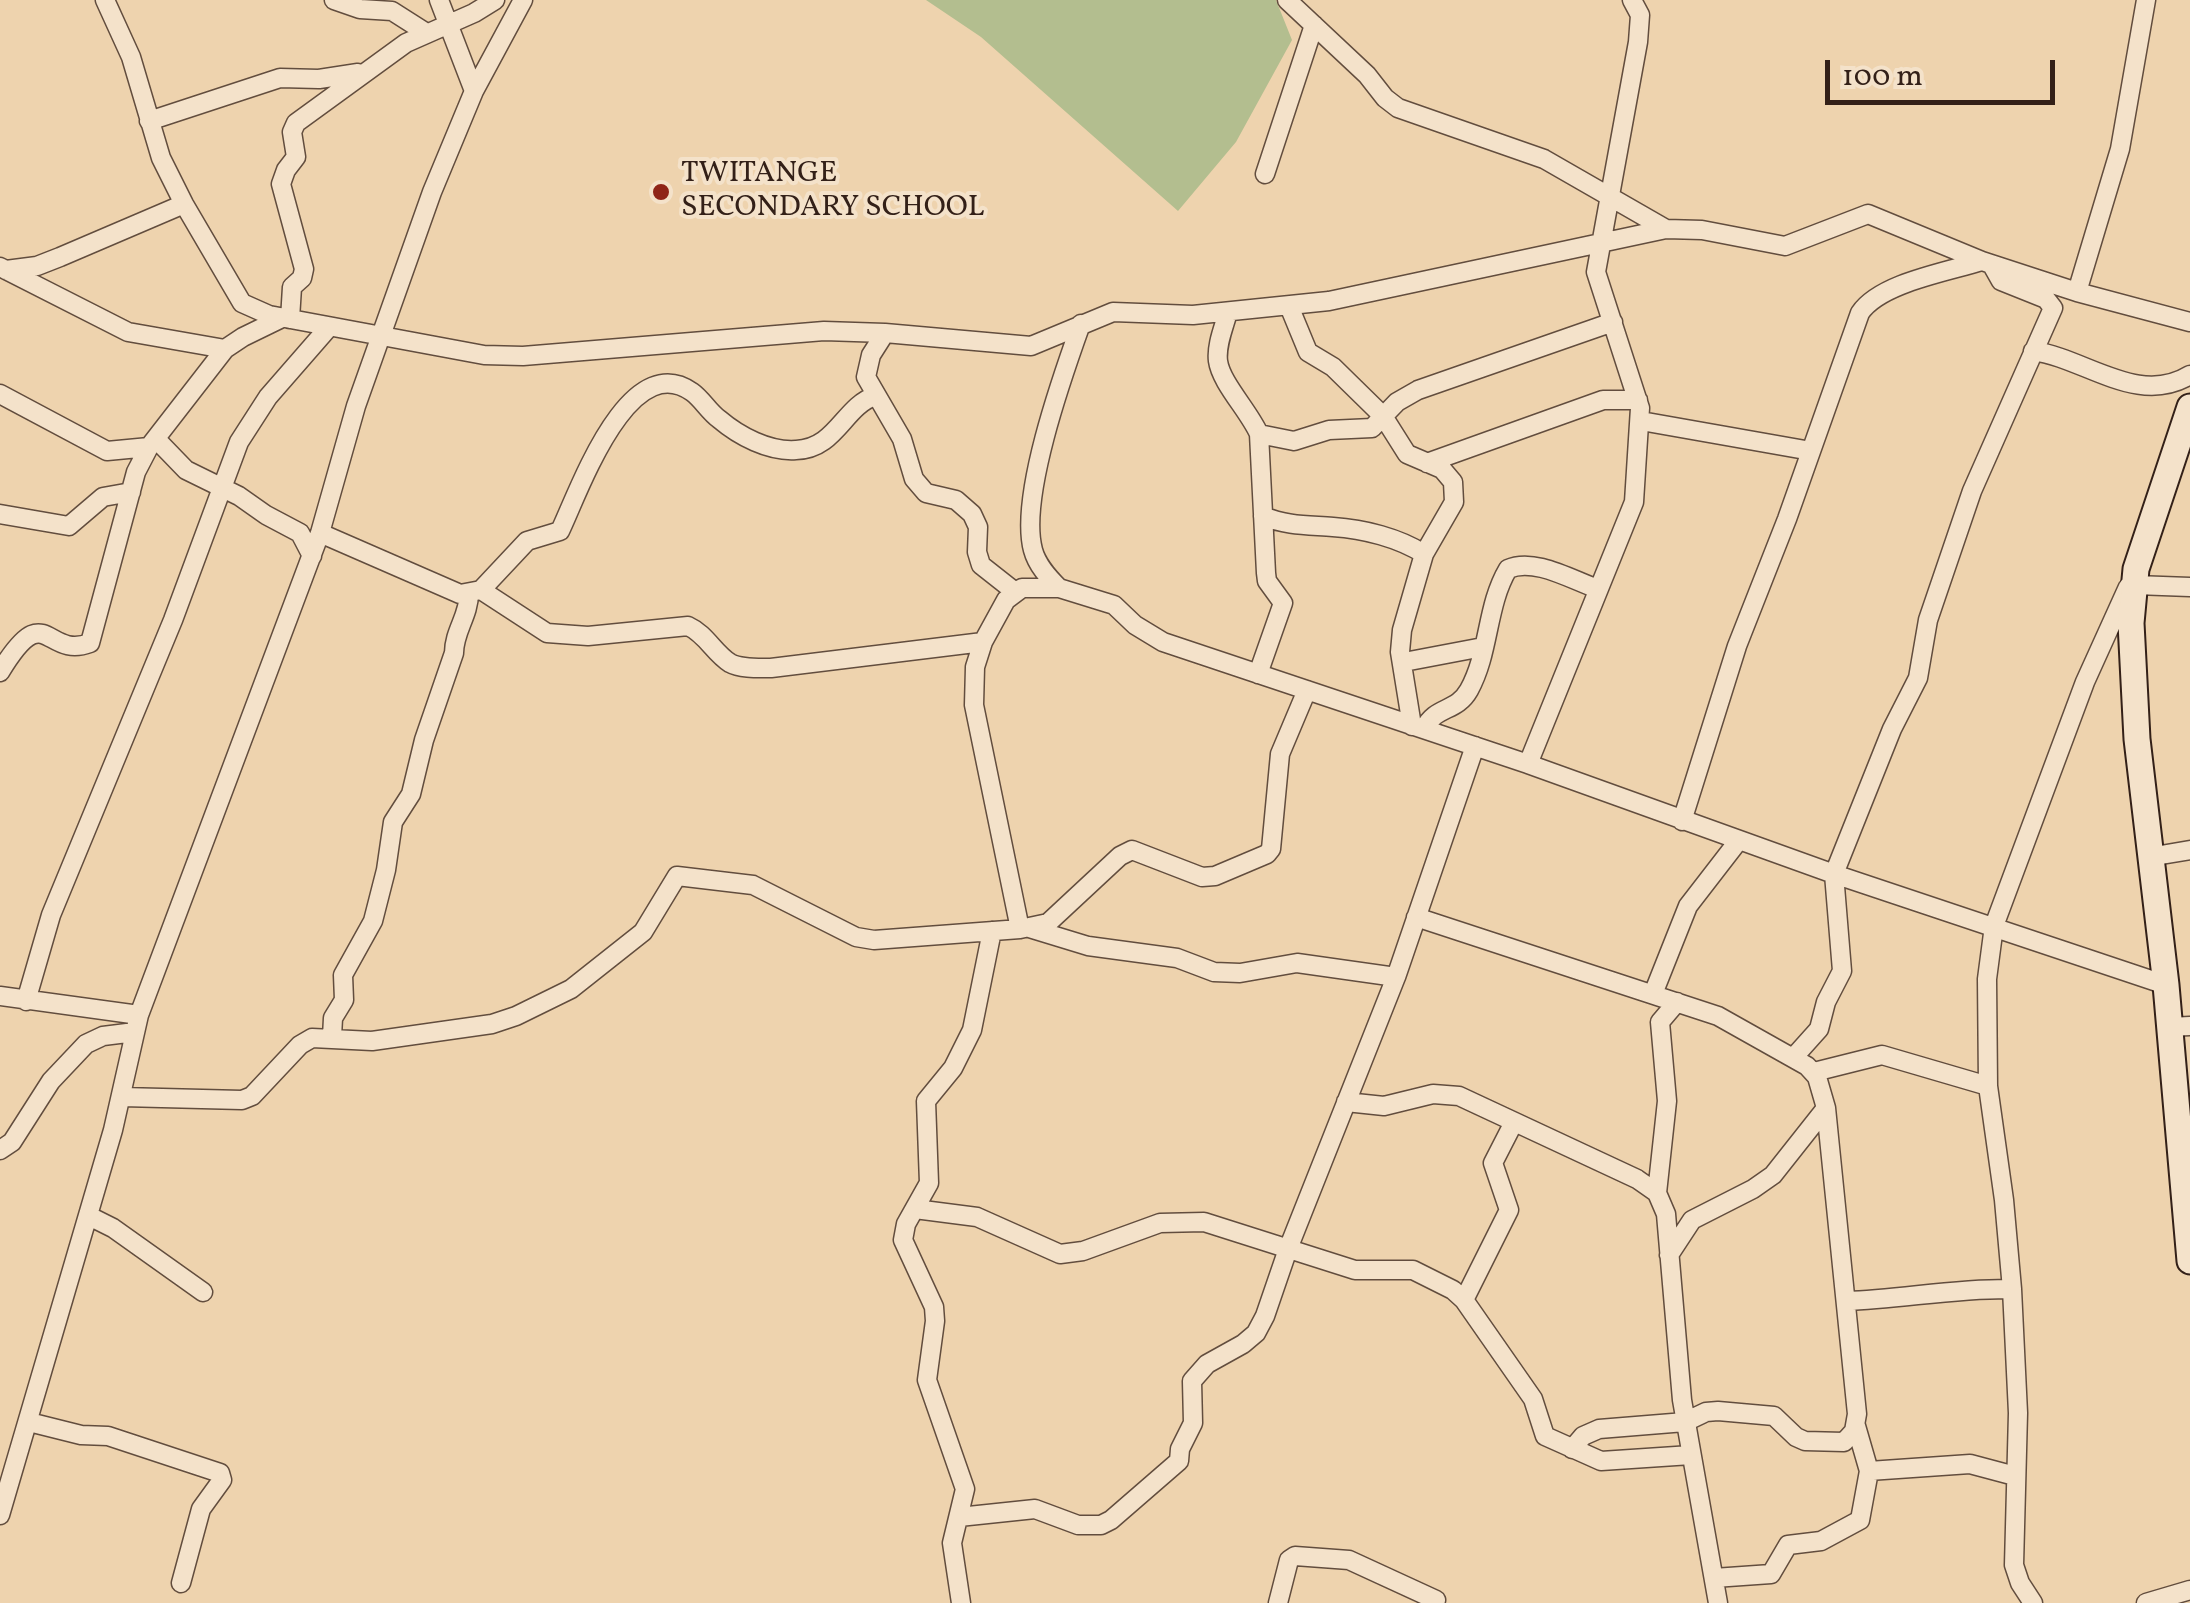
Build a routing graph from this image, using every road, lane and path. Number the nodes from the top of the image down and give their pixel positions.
1 (105, 0) edge
2 (334, 0) edge
3 (438, 0) edge
4 (495, 0) edge
5 (522, 0) edge
6 (1286, 0) edge
7 (1632, 0) edge
8 (2146, 0) edge
9 (447, 23) junction
10 (1314, 25) junction
11 (425, 32) junction
12 (363, 72) junction
13 (474, 92) junction
14 (148, 121) junction
15 (1264, 174) dead end
16 (1608, 195) junction
17 (184, 204) junction
18 (1666, 229) junction
19 (1600, 241) junction
20 (1987, 263) junction
21 (2, 268) edge
22 (2077, 292) junction
23 (1289, 306) junction
24 (1228, 312) junction
25 (286, 318) junction
26 (1613, 322) junction
27 (2190, 322) edge
28 (1081, 324) junction
29 (329, 326) junction
30 (885, 332) junction
31 (381, 335) junction
32 (226, 349) junction
33 (2033, 352) junction
34 (2190, 375) edge
35 (0, 394) edge
36 (875, 396) junction
37 (1638, 400) junction
38 (2190, 406) edge
39 (1383, 416) junction
40 (1640, 421) junction
41 (1259, 434) junction
42 (153, 443) junction
43 (1811, 451) junction
44 (1427, 463) junction
45 (223, 488) junction
46 (131, 492) junction
47 (0, 514) edge
48 (1263, 516) junction
49 (320, 533) junction
50 (1424, 554) junction
51 (312, 556) junction
52 (2136, 577) junction
53 (2190, 586) edge
54 (1059, 588) junction
55 (1598, 589) junction
56 (475, 591) junction
57 (1014, 591) junction
58 (983, 642) junction
59 (1484, 647) junction
60 (3, 662) edge
61 (1404, 662) junction
62 (1258, 674) junction
63 (1307, 690) junction
64 (1418, 728) junction
65 (1474, 746) junction
66 (1528, 764) junction
67 (1682, 821) junction
68 (1739, 840) junction
69 (2190, 850) edge
70 (2148, 857) junction
71 (1834, 874) junction
72 (1416, 917) junction
73 (1994, 926) junction
74 (1024, 928) junction
75 (992, 931) junction
76 (1396, 976) junction
77 (2166, 984) junction
78 (1653, 994) junction
79 (0, 996) edge
80 (26, 1000) junction
81 (1677, 1002) junction
82 (137, 1023) junction
83 (2180, 1026) edge
84 (332, 1037) junction
85 (1793, 1058) junction
86 (1814, 1072) junction
87 (1988, 1086) junction
88 (122, 1096) junction
89 (1346, 1102) junction
90 (1826, 1108) junction
91 (1514, 1122) junction
92 (0, 1150) edge
93 (1657, 1193) junction
94 (915, 1209) junction
95 (89, 1216) junction
96 (2189, 1248) edge
97 (1288, 1249) junction
98 (1669, 1255) junction
99 (2012, 1289) junction
100 (203, 1292) dead end
101 (1464, 1300) junction
102 (1846, 1301) junction
103 (29, 1422) junction
104 (1686, 1422) junction
105 (1856, 1426) junction
106 (1572, 1450) junction
107 (1692, 1456) junction
108 (1869, 1472) junction
109 (2015, 1476) junction
110 (0, 1515) edge
111 (959, 1518) junction
112 (1714, 1578) junction
113 (181, 1583) dead end
114 (2190, 1590) edge
115 (1436, 1600) dead end
116 (961, 1603) edge
117 (1278, 1603) edge
118 (1718, 1603) edge
119 (2034, 1603) edge
120 (2146, 1603) edge

1 - 14 street
2 - 11 street
3 - 9 street
4 - 9 street
5 - 13 street
6 - 10 street
7 - 16 street
8 - 22 street
9 - 11 street
9 - 13 street
10 - 15 street
10 - 16 street
11 - 12 street
12 - 14 street
12 - 25 street
13 - 31 street
14 - 17 street
16 - 18 street
16 - 19 street
17 - 21 street
17 - 25 street
18 - 19 street
18 - 20 street
19 - 23 street
19 - 26 street
20 - 22 street
20 - 33 street
20 - 43 street
21 - 32 street
22 - 27 street
23 - 24 street
23 - 39 street
24 - 28 street
24 - 41 street
25 - 29 street
25 - 32 street
26 - 37 street
26 - 39 street
28 - 30 street
28 - 54 street
29 - 31 street
29 - 45 street
30 - 31 street
30 - 36 street
31 - 49 street
32 - 42 street
33 - 34 street
33 - 71 street
35 - 42 street
36 - 56 street
36 - 57 street
37 - 40 street
37 - 44 street
38 - 52 street
39 - 41 street
39 - 44 street
40 - 43 street
40 - 55 street
41 - 48 street
42 - 45 street
42 - 46 street
43 - 67 street
44 - 50 street
45 - 51 street
45 - 80 street
46 - 47 street
46 - 60 street
48 - 50 street
48 - 62 street
49 - 51 street
49 - 56 street
50 - 61 street
51 - 82 street
52 - 53 street
52 - 70 street
52 - 73 street
54 - 57 street
54 - 62 street
55 - 59 street
55 - 66 street
56 - 58 street
56 - 84 street
57 - 58 street
58 - 74 street
59 - 61 street
59 - 64 street
61 - 64 street
62 - 63 street
63 - 64 street
63 - 74 street
64 - 65 street
65 - 66 street
65 - 72 street
66 - 67 street
67 - 68 street
68 - 71 street
68 - 78 street
69 - 70 street
70 - 77 street
71 - 73 street
71 - 85 street
72 - 76 street
72 - 78 street
73 - 77 street
73 - 87 street
74 - 75 street
74 - 76 street
75 - 84 street
75 - 94 street
76 - 89 street
77 - 83 street
78 - 81 street
79 - 80 street
80 - 82 street
81 - 85 street
81 - 93 street
82 - 88 street
82 - 92 street
83 - 96 street
84 - 88 street
85 - 86 street
86 - 87 street
86 - 90 street
87 - 99 street
88 - 95 street
89 - 91 street
89 - 97 street
90 - 98 street
90 - 102 street
91 - 93 street
91 - 101 street
93 - 98 street
94 - 97 street
94 - 111 street
95 - 100 street
95 - 103 street
97 - 101 street
97 - 111 street
98 - 104 street
99 - 102 street
99 - 109 street
101 - 106 street
102 - 105 street
103 - 110 street
103 - 113 street
104 - 105 street
104 - 106 street
104 - 107 street
105 - 108 street
106 - 107 street
107 - 112 street
108 - 109 street
108 - 112 street
109 - 119 street
111 - 116 street
112 - 118 street
114 - 120 street
115 - 117 street

